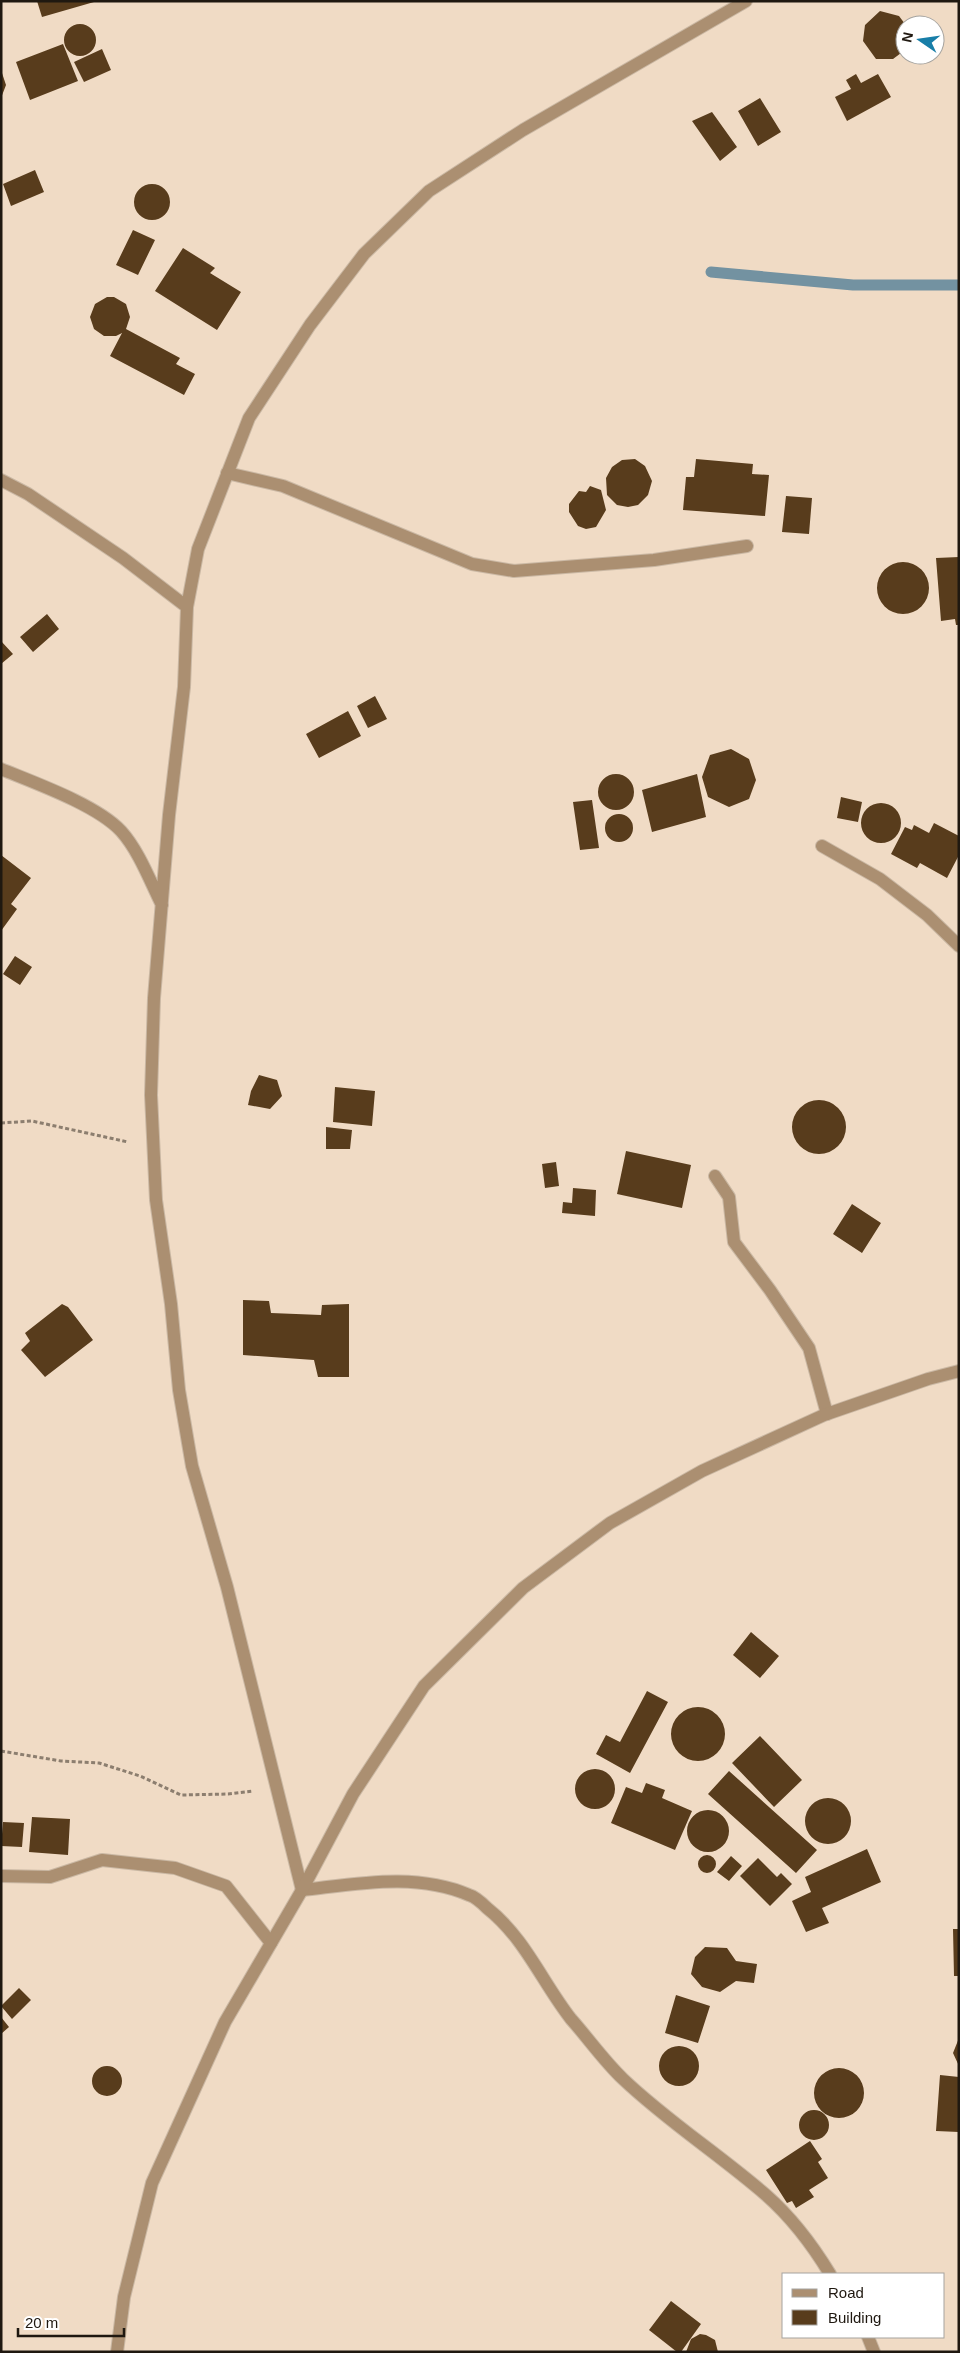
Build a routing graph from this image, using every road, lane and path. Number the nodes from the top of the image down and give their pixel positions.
1 (746, 1) edge
2 (227, 473) junction
3 (1, 480) edge
4 (747, 546) dead end
5 (188, 607) junction
6 (1, 769) edge
7 (822, 846) dead end
8 (162, 906) junction
9 (959, 946) edge
10 (1, 1123) edge
11 (153, 1149) junction
12 (715, 1176) dead end
13 (959, 1371) edge
14 (827, 1414) junction
15 (1, 1751) edge
16 (276, 1788) junction
17 (1, 1876) edge
18 (302, 1890) junction
19 (271, 1943) junction
20 (829, 2273) edge
21 (868, 2338) edge
22 (117, 2352) edge
23 (874, 2352) edge

1 - 2 street
2 - 4 street
2 - 5 street
3 - 5 street
5 - 8 street
6 - 8 street
7 - 9 street
8 - 11 street
10 - 11 path
11 - 16 street
12 - 14 street
13 - 14 street
14 - 18 street
15 - 16 path
16 - 18 street
17 - 19 street
18 - 19 street
18 - 20 street
19 - 22 street
21 - 23 street

